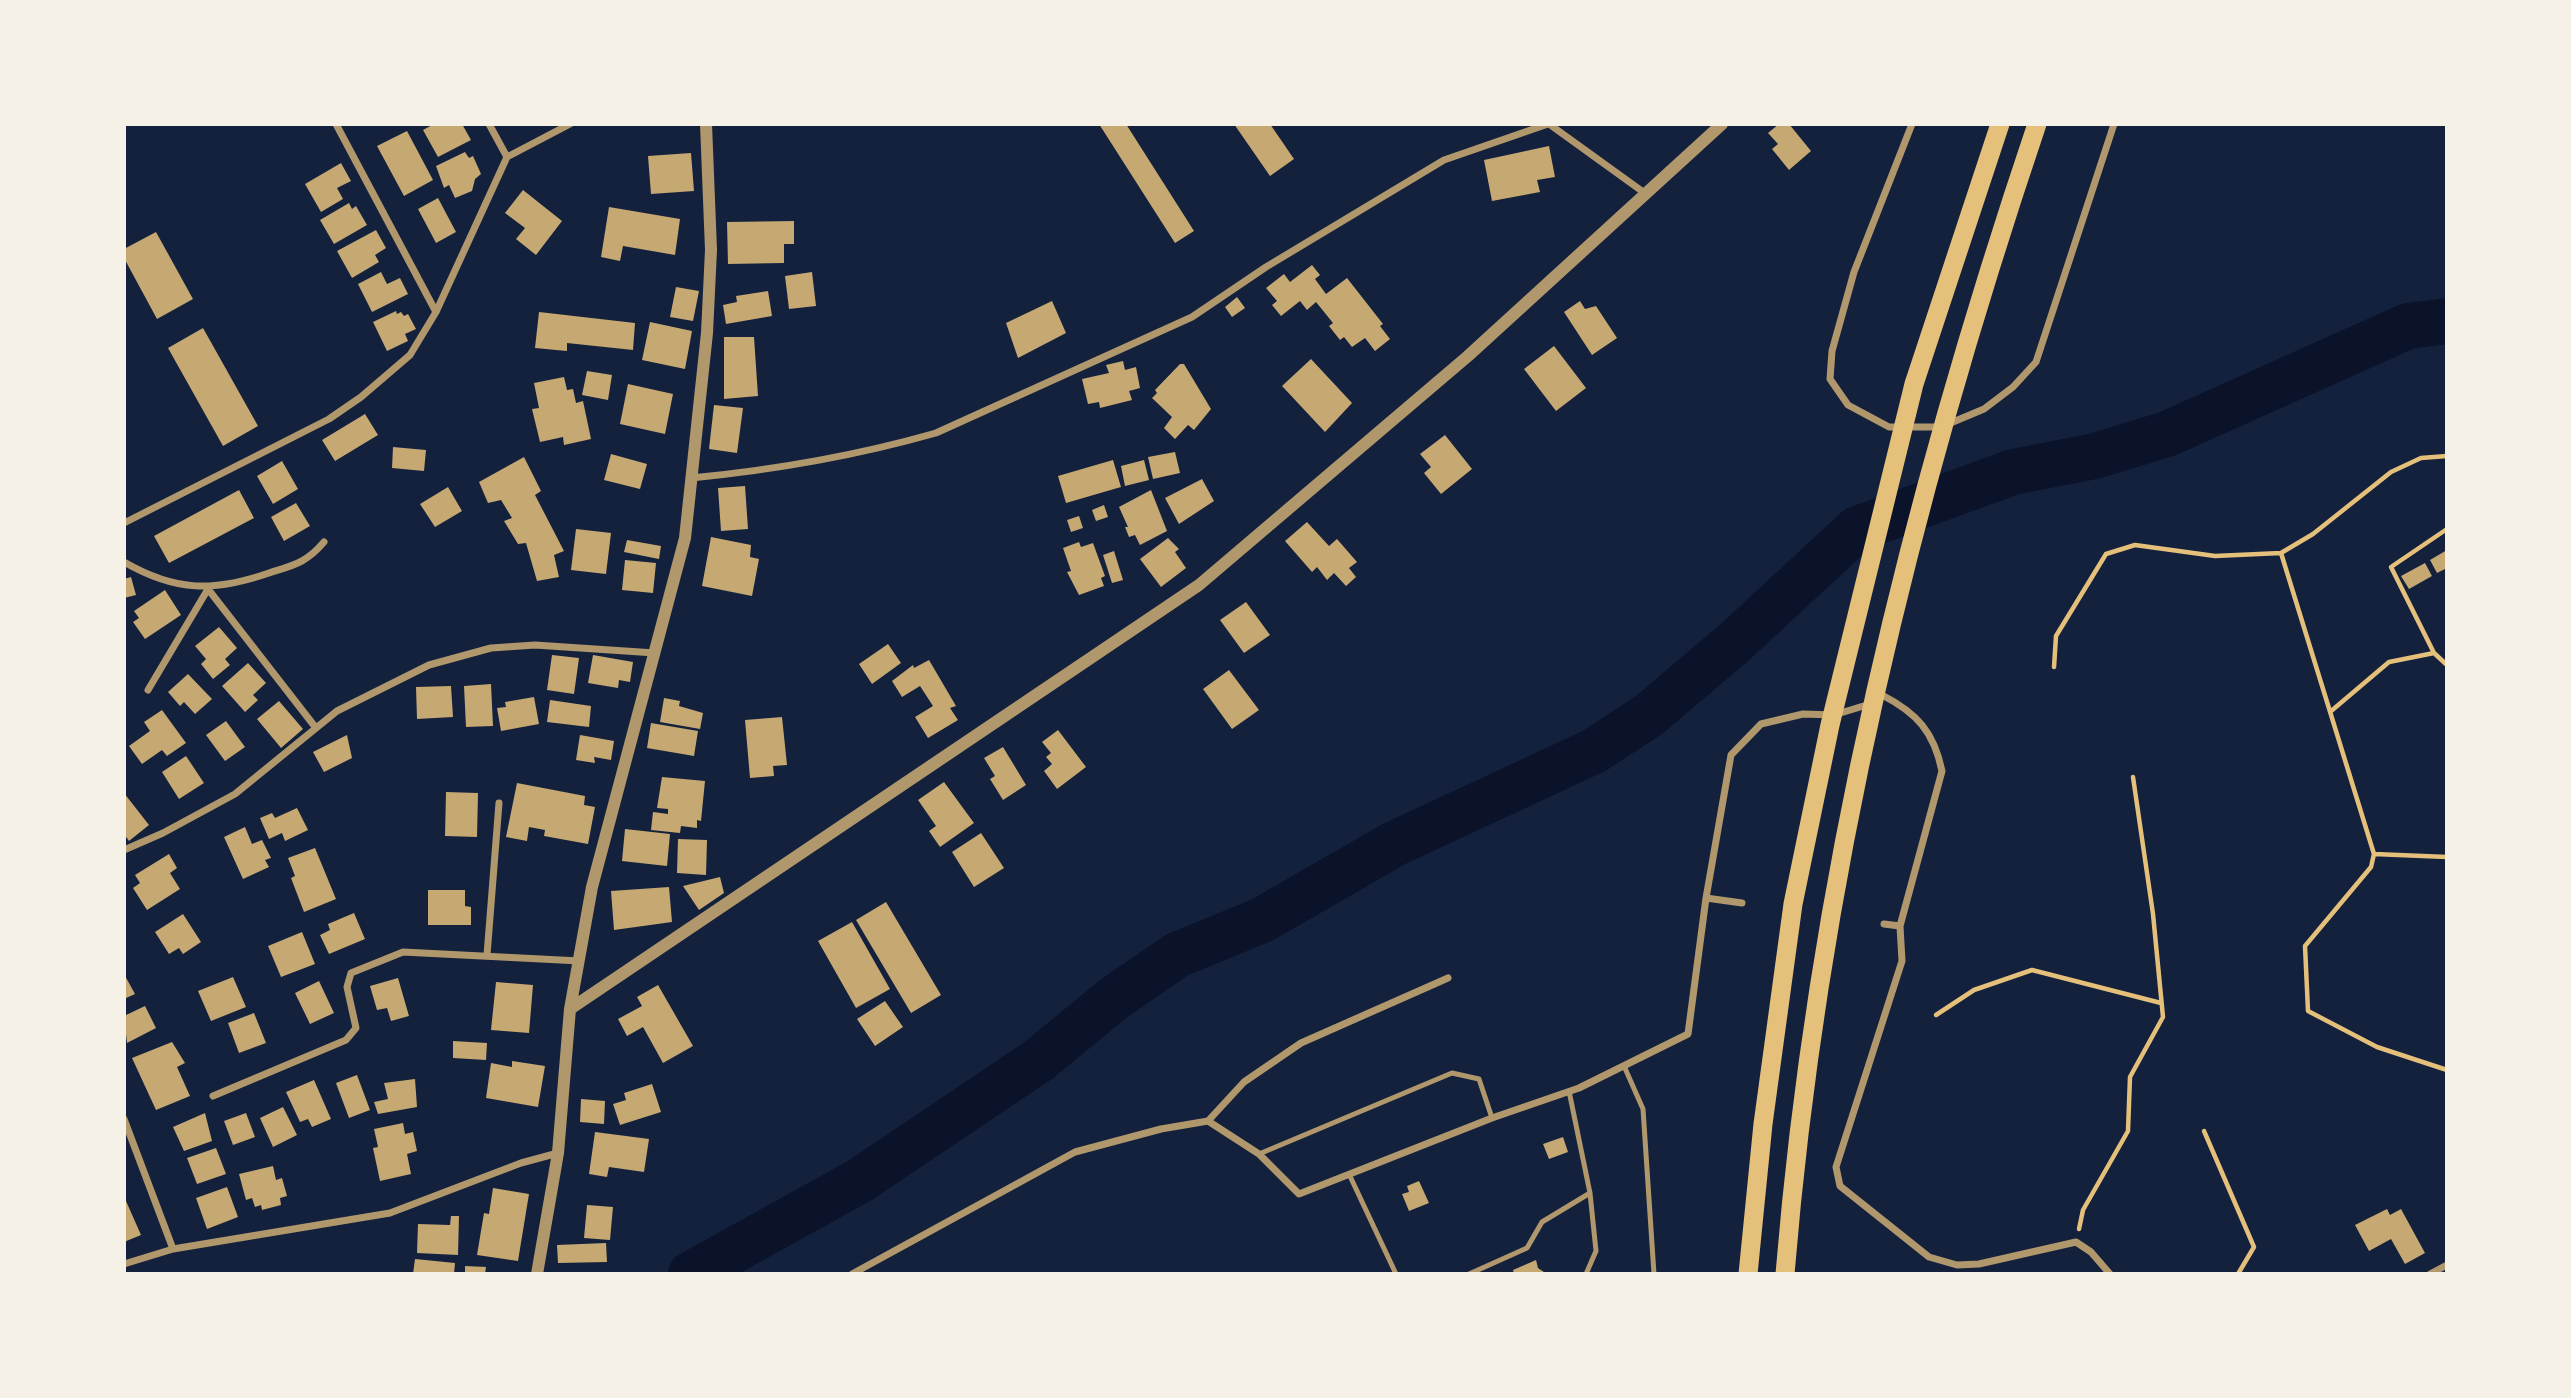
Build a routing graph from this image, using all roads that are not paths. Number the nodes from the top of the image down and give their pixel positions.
1 (335, 124) edge
2 (489, 124) edge
3 (570, 124) edge
4 (706, 124) edge
5 (1549, 124) edge
6 (1722, 124) edge
7 (1912, 124) edge
8 (2000, 124) edge
9 (2037, 124) edge
10 (2114, 124) edge
11 (507, 157) junction
12 (1646, 194) junction
13 (436, 312) junction
14 (691, 478) junction
15 (124, 523) edge
16 (324, 542) dead end
17 (124, 562) edge
18 (208, 589) junction
19 (656, 653) junction
20 (148, 690) dead end
21 (316, 728) junction
22 (499, 803) dead end
23 (124, 850) edge
24 (1706, 898) junction
25 (1742, 903) dead end
26 (1884, 923) dead end
27 (1900, 926) junction
28 (487, 956) junction
29 (580, 961) junction
30 (1448, 978) dead end
31 (570, 1009) junction
32 (1624, 1066) junction
33 (1569, 1091) junction
34 (213, 1096) dead end
35 (1492, 1118) junction
36 (124, 1119) edge
37 (1208, 1121) junction
38 (558, 1153) junction
39 (1259, 1154) junction
40 (1349, 1174) junction
41 (1590, 1193) junction
42 (173, 1249) junction
43 (124, 1264) edge
44 (2447, 1265) edge
45 (537, 1274) edge
46 (852, 1274) edge
47 (1396, 1274) edge
48 (1469, 1274) edge
49 (1586, 1274) edge
50 (1654, 1274) edge
51 (1748, 1274) edge
52 (1785, 1274) edge
53 (2110, 1274) edge
54 (2430, 1274) edge

1 - 13 street
2 - 11 street
3 - 11 street
4 - 14 street
5 - 12 street
5 - 14 street
6 - 12 street
7 - 10 street
8 - 51 highway
9 - 52 highway
11 - 13 street
12 - 31 street
13 - 15 street
14 - 19 street
16 - 18 street
17 - 18 street
18 - 20 street
18 - 21 street
19 - 21 street
19 - 29 street
21 - 23 street
22 - 28 street
24 - 25 street
24 - 27 street
24 - 32 street
26 - 27 street
27 - 53 street
28 - 29 street
28 - 34 street
29 - 31 street
30 - 37 street
31 - 38 street
32 - 33 street
32 - 50 lane
33 - 35 street
33 - 41 lane
35 - 39 lane
35 - 40 street
36 - 42 street
37 - 39 street
37 - 46 street
38 - 42 street
38 - 45 street
39 - 40 street
40 - 47 lane
41 - 48 lane
41 - 49 lane
42 - 43 street
44 - 54 street

